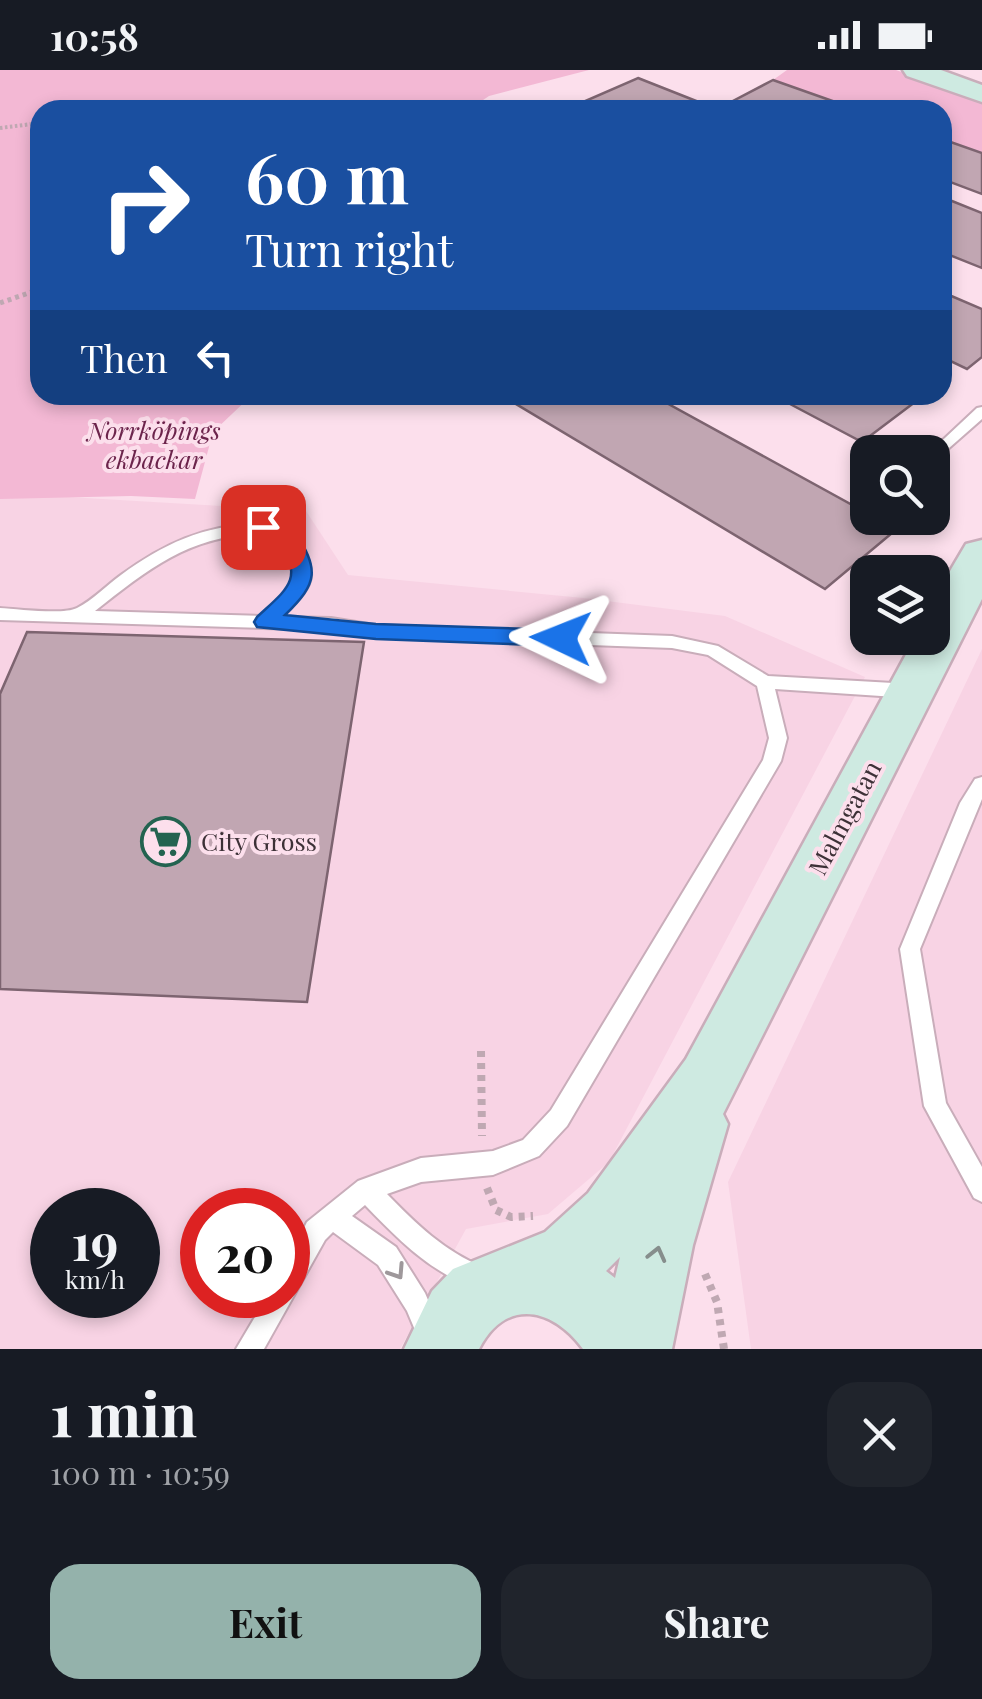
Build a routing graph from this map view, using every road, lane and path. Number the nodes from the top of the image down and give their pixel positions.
1 (916, 70) edge
2 (982, 94) edge
3 (30, 125) edge
4 (0, 128) edge
5 (30, 292) edge
6 (0, 303) edge
7 (982, 411) edge
8 (950, 442) edge
9 (982, 554) edge
10 (0, 614) edge
11 (77, 616) junction
12 (265, 622) junction
13 (765, 682) junction
14 (912, 691) junction
15 (982, 784) edge
16 (481, 1050) dead end
17 (708, 1081) junction
18 (482, 1164) junction
19 (366, 1189) junction
20 (982, 1190) edge
21 (544, 1211) dead end
22 (333, 1217) junction
23 (310, 1242) edge
24 (513, 1281) junction
25 (268, 1318) edge
26 (249, 1349) edge
27 (439, 1349) edge
28 (624, 1349) edge
29 (635, 1349) edge

1 - 2 street
3 - 4 path
5 - 6 path
7 - 8 lane
9 - 14 street, Malmgatan
10 - 11 lane
11 - 12 lane
11 - 12 lane
12 - 13 lane
13 - 14 lane
13 - 18 lane
14 - 17 street, Malmgatan
15 - 20 lane
16 - 18 path
17 - 24 street, Malmgatan
29 -> 17 street, Malmgatan
18 - 19 lane
18 - 21 path
19 - 22 lane
19 - 24 lane
22 - 23 lane
22 -> 27 lane
24 - 27 street, Malmgatan
24 - 28 street
25 - 26 lane

